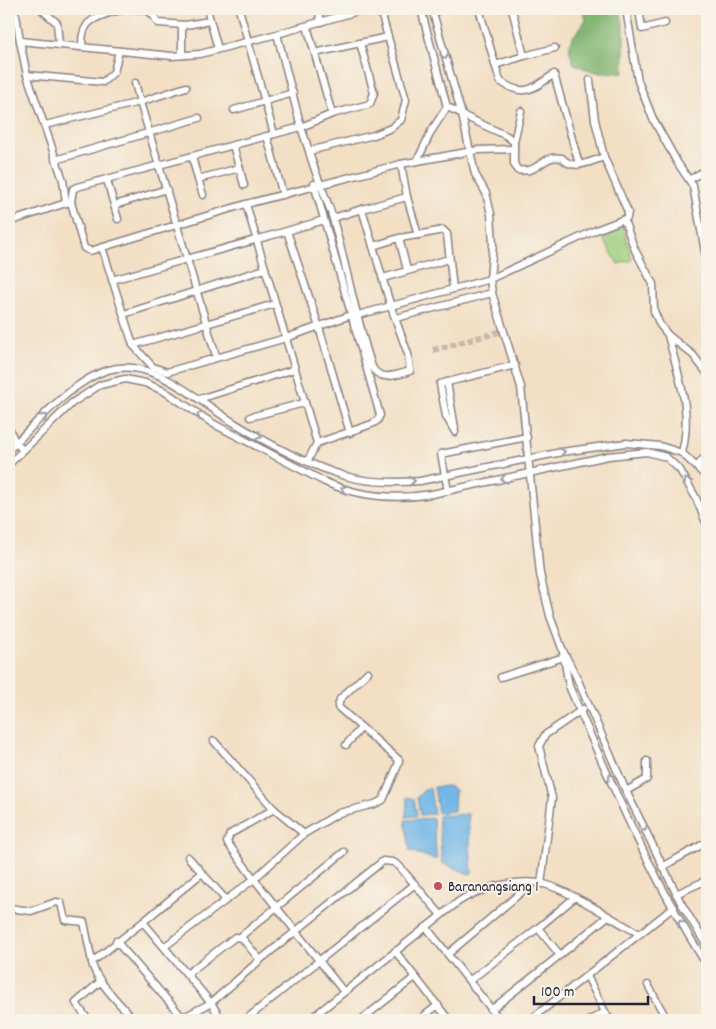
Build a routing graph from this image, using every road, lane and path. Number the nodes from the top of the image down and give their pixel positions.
1 (9, 9) edge
2 (41, 9) edge
3 (207, 9) edge
4 (239, 9) edge
5 (318, 9) edge
6 (365, 9) edge
7 (380, 9) edge
8 (421, 9) edge
9 (432, 9) edge
10 (479, 9) edge
11 (512, 9) edge
12 (626, 9) edge
13 (638, 9) edge
14 (210, 21) junction
15 (321, 22) junction
16 (665, 23) dead end
17 (182, 25) junction
18 (307, 26) junction
19 (18, 33) junction
20 (9, 34) edge
21 (277, 34) junction
22 (388, 37) junction
23 (20, 41) junction
24 (249, 42) junction
25 (360, 43) junction
26 (58, 44) junction
27 (82, 47) junction
28 (555, 48) dead end
29 (218, 49) junction
30 (120, 51) junction
31 (315, 53) junction
32 (182, 55) junction
33 (524, 56) junction
34 (495, 65) junction
35 (27, 75) junction
36 (590, 80) dead end
37 (135, 83) dead end
38 (186, 86) dead end
39 (292, 93) junction
40 (265, 100) junction
41 (140, 102) junction
42 (447, 107) junction
43 (234, 110) dead end
44 (521, 111) dead end
45 (332, 114) junction
46 (462, 114) junction
47 (199, 118) dead end
48 (45, 125) junction
49 (301, 127) junction
50 (150, 133) junction
51 (271, 135) junction
52 (234, 145) junction
53 (514, 145) junction
54 (309, 151) junction
55 (470, 152) junction
56 (192, 156) junction
57 (604, 157) junction
58 (55, 160) junction
59 (417, 161) junction
60 (401, 164) junction
61 (579, 164) junction
62 (160, 165) junction
63 (240, 168) junction
64 (707, 169) edge
65 (316, 178) junction
66 (198, 179) junction
67 (106, 180) junction
68 (689, 180) junction
69 (244, 185) dead end
70 (322, 186) junction
71 (314, 187) junction
72 (167, 189) junction
73 (203, 194) dead end
74 (283, 195) junction
75 (407, 197) junction
76 (69, 202) junction
77 (246, 204) junction
78 (115, 205) junction
79 (362, 209) junction
80 (333, 218) junction
81 (118, 219) dead end
82 (324, 220) junction
83 (624, 220) junction
84 (9, 222) edge
85 (177, 224) junction
86 (287, 231) junction
87 (418, 235) junction
88 (398, 238) junction
89 (256, 240) junction
90 (373, 246) junction
91 (102, 247) junction
92 (188, 259) junction
93 (449, 259) junction
94 (707, 263) edge
95 (265, 269) junction
96 (407, 270) junction
97 (383, 278) junction
98 (490, 279) junction
99 (112, 280) junction
100 (462, 287) junction
101 (453, 288) junction
102 (197, 291) junction
103 (492, 293) junction
104 (475, 296) junction
105 (276, 304) junction
106 (392, 307) junction
107 (124, 314) junction
108 (354, 315) junction
109 (396, 318) junction
110 (206, 324) junction
111 (319, 327) junction
112 (668, 335) junction
113 (286, 338) junction
114 (133, 345) junction
115 (216, 356) junction
116 (515, 365) junction
117 (295, 369) junction
118 (707, 373) edge
119 (447, 382) junction
120 (199, 399) junction
121 (304, 403) junction
122 (250, 417) dead end
123 (9, 429) edge
124 (350, 433) junction
125 (527, 437) junction
126 (317, 443) junction
127 (16, 444) junction
128 (9, 450) edge
129 (23, 450) junction
130 (682, 453) junction
131 (707, 455) edge
132 (308, 460) junction
133 (527, 461) junction
134 (9, 464) edge
135 (697, 466) junction
136 (529, 472) junction
137 (707, 477) edge
138 (447, 483) junction
139 (707, 525) edge
140 (564, 655) junction
141 (368, 672) dead end
142 (501, 677) dead end
143 (588, 705) junction
144 (580, 711) junction
145 (361, 728) junction
146 (214, 741) dead end
147 (346, 745) dead end
148 (611, 758) junction
149 (646, 760) dead end
150 (603, 761) junction
151 (626, 791) junction
152 (274, 809) junction
153 (304, 834) junction
154 (707, 842) edge
155 (344, 852) dead end
156 (188, 857) dead end
157 (662, 867) junction
158 (202, 873) junction
159 (254, 879) junction
160 (707, 880) edge
161 (416, 884) junction
162 (531, 884) junction
163 (541, 884) junction
164 (676, 894) junction
165 (574, 898) junction
166 (226, 900) junction
167 (681, 903) junction
168 (277, 907) junction
169 (9, 908) edge
170 (672, 908) junction
171 (441, 915) junction
172 (607, 917) junction
173 (143, 922) junction
174 (426, 927) junction
175 (538, 928) junction
176 (296, 931) junction
177 (640, 934) junction
178 (240, 937) junction
179 (116, 941) junction
180 (707, 946) edge
181 (164, 947) junction
182 (395, 951) junction
183 (448, 954) junction
184 (560, 955) junction
185 (260, 960) junction
186 (318, 960) junction
187 (92, 962) junction
188 (707, 964) edge
189 (187, 974) junction
190 (587, 976) junction
191 (415, 977) junction
192 (102, 981) junction
193 (469, 981) junction
194 (648, 985) dead end
195 (344, 992) junction
196 (212, 1002) junction
197 (438, 1005) junction
198 (491, 1010) junction
199 (605, 1012) junction
200 (181, 1019) edge
201 (88, 1020) edge
202 (134, 1020) edge
203 (222, 1020) edge
204 (244, 1020) edge
205 (309, 1020) edge
206 (361, 1020) edge
207 (419, 1020) edge
208 (449, 1020) edge
209 (500, 1020) edge
210 (530, 1020) edge
211 (590, 1020) edge
212 (610, 1020) edge
213 (667, 1020) edge

1 - 19 street
2 - 26 street
3 - 14 street
4 - 24 street
5 - 15 street
6 - 15 street
7 - 22 street
8 - 42 street
9 -> 46 street
10 - 34 street
11 - 33 street
12 - 68 street
13 - 16 street
14 - 17 street
14 - 29 street
15 - 18 street
17 - 27 street
17 - 32 street
18 - 21 street
18 - 31 street
19 - 20 street
19 - 23 street
21 - 24 street
21 - 39 street
22 - 25 street
22 - 54 street
23 - 26 street
23 - 35 street
24 - 29 street
24 - 40 street
25 - 31 street
25 - 45 street
26 - 27 street
27 - 30 street
28 - 33 street
29 - 32 street
30 - 32 street
30 - 35 street
31 - 45 street
33 - 34 street
34 - 61 street
35 - 48 street
36 - 57 street
37 - 41 street
38 - 41 street
39 - 40 street
39 - 49 street
40 - 43 street
40 - 51 street
41 - 48 street
41 - 50 street
42 - 46 street
42 - 59 street
44 - 53 street
45 - 49 street
46 - 53 street
46 - 55 street
47 - 50 street
48 - 58 street
49 - 51 street
49 - 54 street
50 - 58 street
50 - 62 street
51 - 52 street
51 - 74 street
52 - 56 street
52 - 63 street
53 - 55 street
53 - 61 street
54 - 65 street
55 - 59 street
55 - 98 street
56 - 62 street
56 - 66 street
57 - 61 street
57 - 83 street
58 - 76 street
59 - 60 street
60 - 70 street
60 - 75 street
62 - 67 street
62 - 72 street
63 - 66 street
63 - 69 street
64 - 68 street
65 - 70 street
65 - 71 street
66 - 73 street
67 - 76 street
67 - 78 street
68 - 94 street
70 - 71 street
70 - 80 street
71 - 74 street
71 - 82 street
72 - 78 street
72 - 85 street
74 - 77 street
75 - 79 street
75 - 87 street
76 - 84 street
76 - 91 street
77 - 85 street
77 - 89 street
78 - 81 street
79 - 80 street
79 - 90 street
80 - 108 street
82 - 86 street
82 - 108 street
83 - 98 street
83 - 112 street
85 - 91 street
85 - 92 street
86 - 89 street
86 - 111 street
87 - 88 street
87 - 93 street
88 - 90 street
88 - 96 street
89 - 92 street
89 - 95 street
90 - 97 street
91 - 99 street
92 - 99 street
92 - 102 street
93 - 96 street
93 - 101 street
95 - 102 street
95 - 105 street
96 - 97 street
97 - 106 street
98 - 100 street
98 - 103 street
99 - 107 street
100 - 101 street
100 - 104 street
101 - 106 street
102 - 107 street
102 - 110 street
103 - 104 street
103 - 116 street
104 - 109 street
105 - 110 street
105 - 113 street
106 - 108 street
106 - 109 street
107 - 114 street
108 - 109 street
108 - 111 street
108 - 124 street
110 - 114 street
110 - 115 street
111 - 113 street
111 - 124 street
112 - 118 street
112 - 130 street
113 - 115 street
113 - 117 street
114 - 115 street
116 - 119 street
116 - 125 street
117 - 120 street
117 - 121 street
119 - 119 street
127 -> 120 street
120 -> 132 street
121 - 122 street
121 - 126 street
123 - 127 street
124 - 126 street
125 - 133 street
125 - 138 street
126 - 132 street
127 - 128 street
127 - 129 street
129 - 134 street
138 -> 129 street
133 -> 130 street
130 - 135 street
131 - 135 street
132 -> 138 street
133 - 136 street
133 - 138 street
135 - 137 street
136 -> 138 street
139 -> 136 street
136 - 140 street
140 - 142 street
140 - 143 street
140 - 144 street
141 - 145 street
143 - 144 street
143 - 148 street
144 - 150 street
144 - 163 street
145 - 147 street
145 - 153 street
146 - 152 street
148 - 150 street
148 - 151 street
149 - 151 street
170 -> 150 street
151 -> 157 street
152 - 153 street
152 - 159 street
153 - 159 street
154 - 157 street
155 - 168 street
156 - 158 street
157 - 164 street
158 - 166 street
158 - 173 street
159 - 166 street
159 - 168 street
160 - 164 street
161 - 171 street
161 - 176 street
161 - 186 street
162 - 163 street
162 - 171 street
162 - 183 street
163 - 165 street
164 - 167 street
165 - 172 street
165 - 175 street
166 - 181 street
167 - 170 street
167 - 180 street
168 - 176 street
168 - 178 street
169 - 187 street
170 - 177 street
188 -> 170 street
171 - 174 street
172 - 177 street
172 - 184 street
173 - 179 street
173 - 181 street
174 - 182 street
174 - 183 street
175 - 184 street
175 - 193 street
176 - 185 street
176 - 186 street
177 - 190 street
178 - 185 street
178 - 189 street
179 - 187 street
179 - 200 street
181 - 189 street
182 - 191 street
182 - 195 street
183 - 193 street
184 - 198 street
185 - 196 street
186 - 195 street
186 - 204 street
187 - 192 street
189 - 196 street
190 - 199 street
190 - 210 street
191 - 197 street
191 - 206 street
192 - 201 street
192 - 202 street
193 - 198 street
194 - 213 street
195 - 205 street
196 - 200 street
196 - 203 street
197 - 207 street
197 - 208 street
198 - 209 street
199 - 211 street
199 - 212 street

